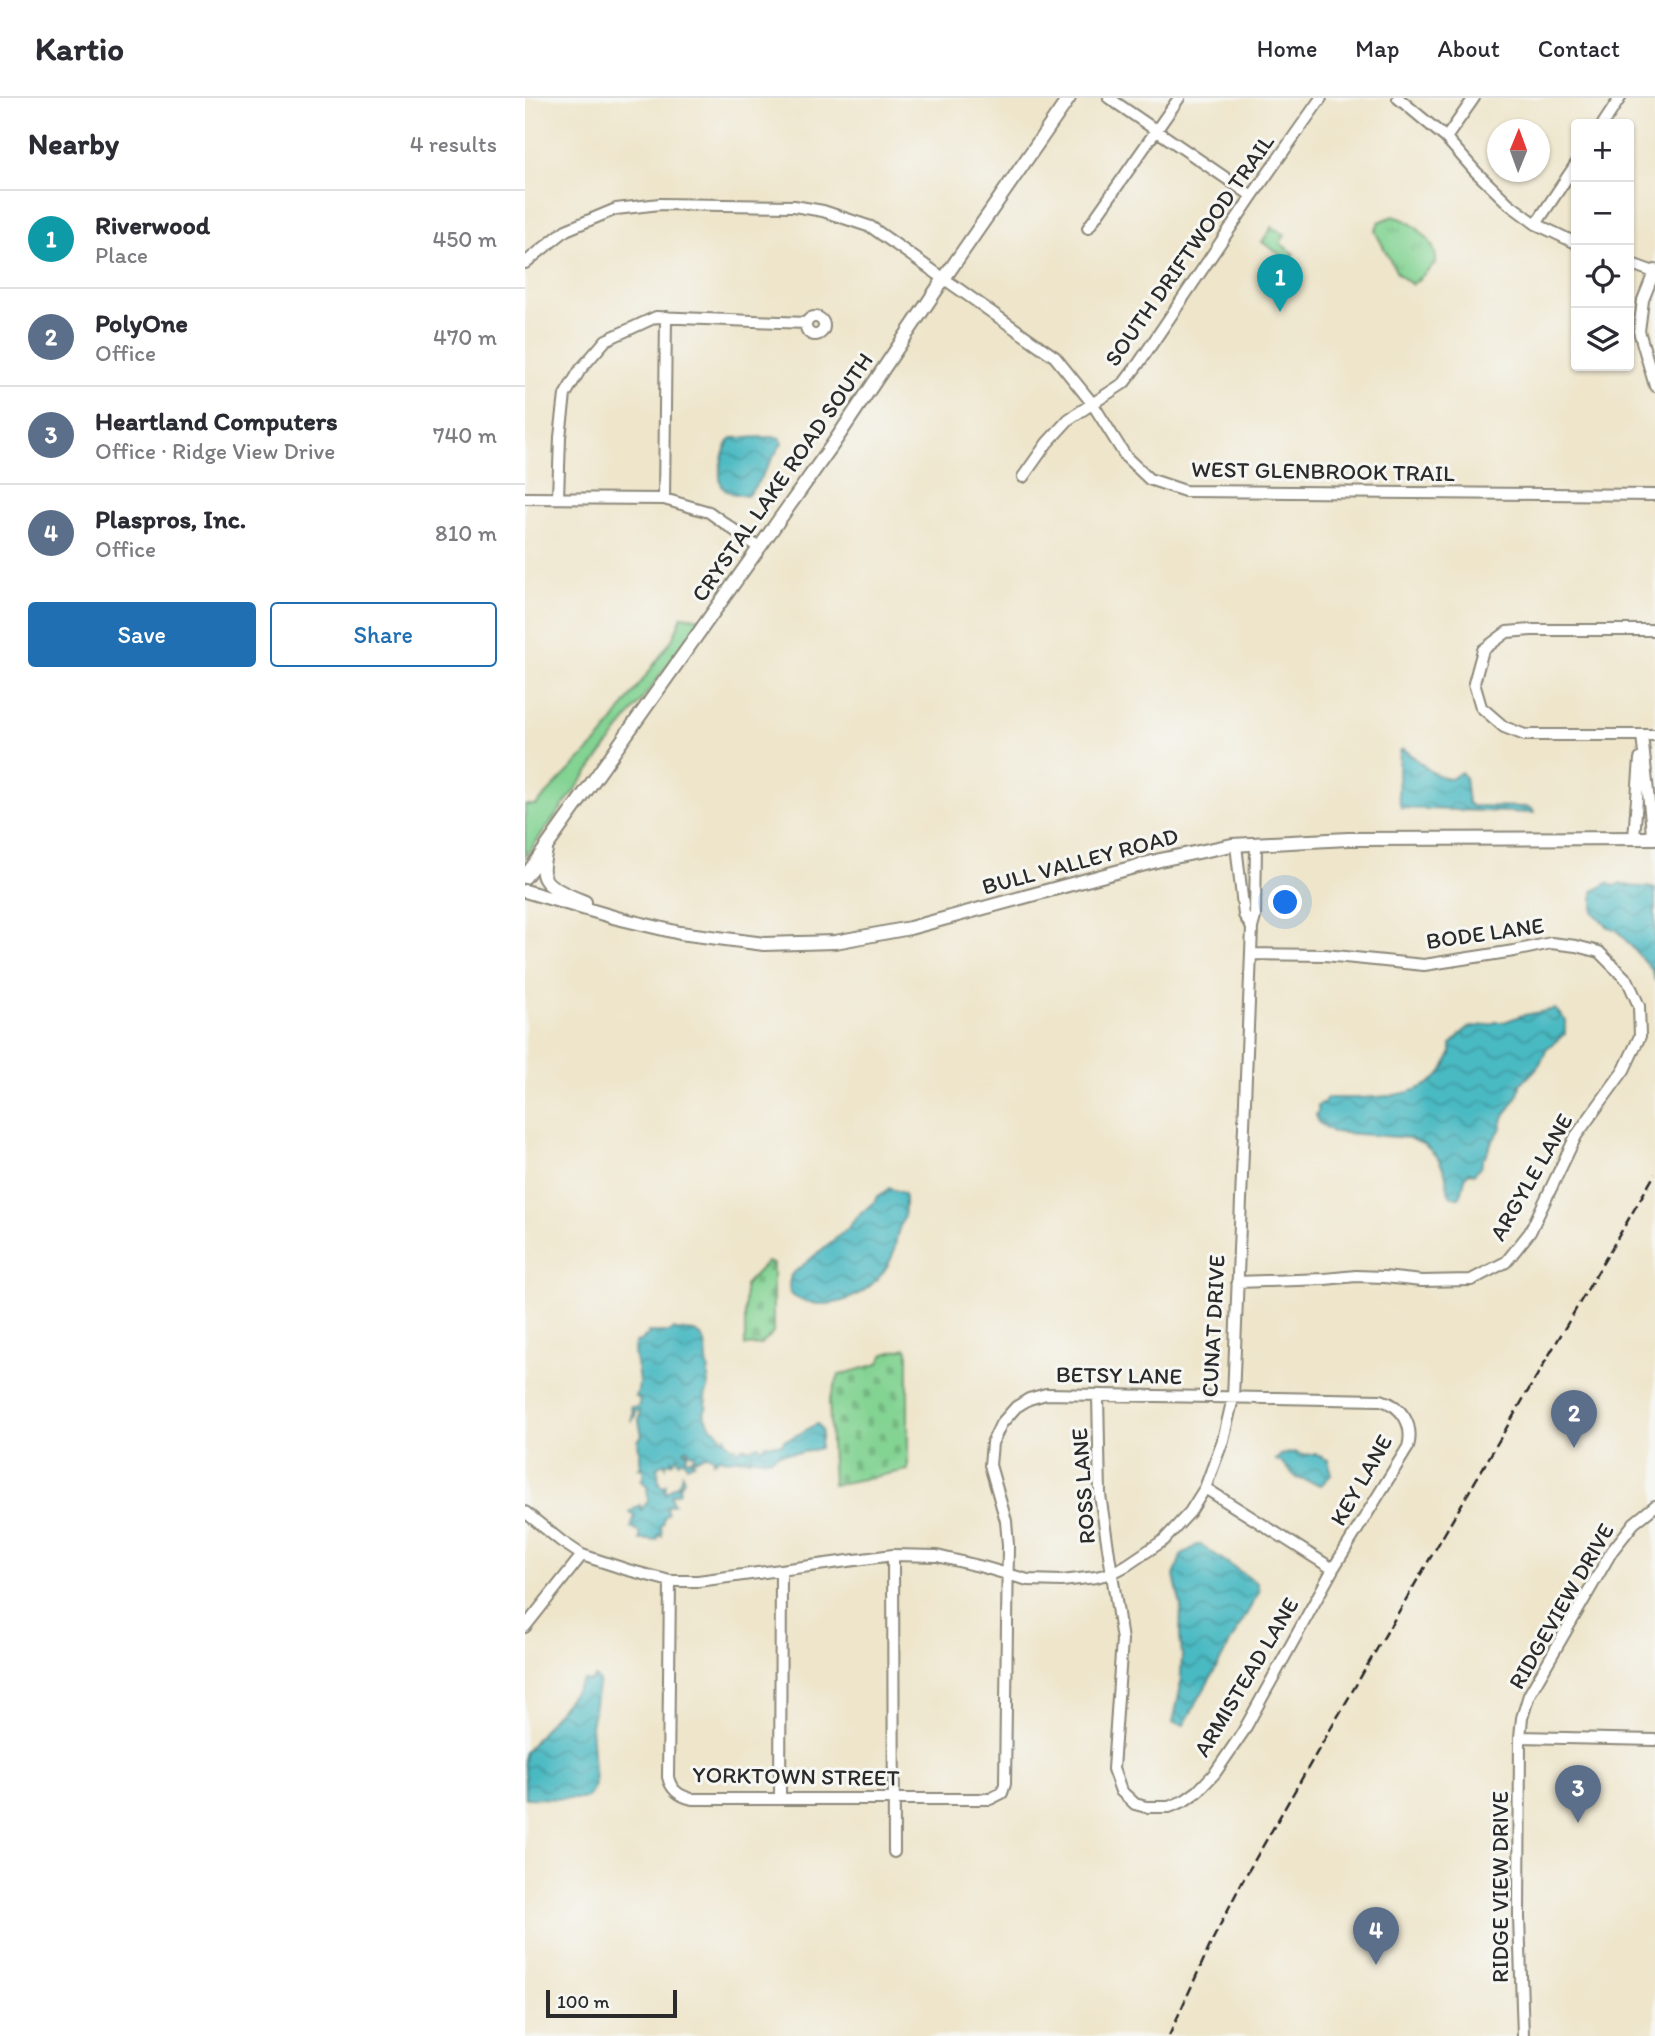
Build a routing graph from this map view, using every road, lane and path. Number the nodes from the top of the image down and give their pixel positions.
1 (1069, 98) edge
2 (1109, 98) edge
3 (1179, 98) edge
4 (1321, 98) edge
5 (1398, 98) edge
6 (1474, 98) edge
7 (1620, 98) edge
8 (1606, 119) edge
9 (1156, 130) junction
10 (1446, 138) junction
11 (1571, 172) edge
12 (1252, 196) junction
13 (1536, 224) junction
14 (1088, 228) dead end
15 (1571, 241) edge
16 (525, 263) edge
17 (1634, 265) edge
18 (1654, 271) edge
19 (943, 279) junction
20 (666, 317) junction
21 (806, 323) dead end
22 (1655, 386) edge
23 (1092, 403) junction
24 (1023, 477) dead end
25 (1655, 495) edge
26 (525, 498) edge
27 (558, 498) junction
28 (664, 499) junction
29 (759, 548) junction
30 (1655, 630) edge
31 (1642, 735) junction
32 (1655, 735) edge
33 (1634, 838) junction
34 (1653, 838) edge
35 (1256, 843) junction
36 (1236, 845) junction
37 (546, 847) junction
38 (525, 877) edge
39 (525, 891) edge
40 (617, 918) junction
41 (1252, 928) junction
42 (1252, 954) junction
43 (1628, 981) joint
44 (1237, 1282) junction
45 (1098, 1395) junction
46 (1233, 1398) junction
47 (1205, 1488) junction
48 (1655, 1506) edge
49 (525, 1512) edge
50 (582, 1555) junction
51 (893, 1555) junction
52 (1333, 1569) junction
53 (781, 1570) junction
54 (1112, 1573) junction
55 (1006, 1574) junction
56 (670, 1581) junction
57 (525, 1627) edge
58 (1520, 1737) junction
59 (1655, 1740) edge
60 (1002, 1793) joint
61 (780, 1798) junction
62 (893, 1800) junction
63 (894, 1852) dead end
64 (1523, 2036) edge

1 - 19 street, CRYSTAL LAKE ROAD SOUTH
2 - 9 street
3 - 9 street
4 - 12 street, SOUTH DRIFTWOOD TRAIL
5 - 10 street
6 - 10 street
7 - 8 street
9 - 12 street
9 - 14 street
10 - 13 street
11 - 13 street
12 - 23 street, SOUTH DRIFTWOOD TRAIL
13 - 15 street
16 - 19 street, WEST GLENBROOK TRAIL
17 - 18 street
18 - 22 street
19 - 23 street, WEST GLENBROOK TRAIL
19 - 29 street, CRYSTAL LAKE ROAD SOUTH
20 - 21 street
20 - 27 street
20 - 28 street
23 - 24 street, SOUTH DRIFTWOOD TRAIL
23 - 25 street, WEST GLENBROOK TRAIL
26 - 27 street
27 - 28 street
28 - 29 street
29 - 37 street, CRYSTAL LAKE ROAD SOUTH
30 - 31 street
31 - 32 street
31 - 33 street
31 - 34 street
33 - 34 street, BULL VALLEY ROAD
33 - 35 street, BULL VALLEY ROAD
35 - 36 street, BULL VALLEY ROAD
35 - 41 street, CUNAT DRIVE
36 - 40 street, BULL VALLEY ROAD
36 - 41 street, CUNAT DRIVE
37 - 38 street, CRYSTAL LAKE ROAD SOUTH
37 - 40 street
39 - 40 street, BULL VALLEY ROAD
41 - 42 street, CUNAT DRIVE
42 - 43 street, BODE LANE
42 - 44 street, CUNAT DRIVE
43 - 44 street, ARGYLE LANE
44 - 46 street, CUNAT DRIVE
45 - 46 street, BETSY LANE
45 - 54 street, ROSS LANE
45 - 55 street, BETSY LANE
46 - 47 street, CUNAT DRIVE
46 - 52 street, KEY LANE
47 - 52 street
47 - 54 street, CUNAT DRIVE
48 - 58 street, RIDGEVIEW DRIVE
49 - 50 street, CUNAT DRIVE
50 - 56 street, CUNAT DRIVE
50 - 57 street
51 - 53 street, CUNAT DRIVE
51 - 55 street, CUNAT DRIVE
51 - 62 street
52 - 54 street, ARMISTEAD LANE
53 - 56 street, CUNAT DRIVE
53 - 61 street
54 - 55 street, CUNAT DRIVE
55 - 60 street, BETSY LANE
56 - 61 street, YORKTOWN STREET
58 - 59 street
58 - 64 street, RIDGE VIEW DRIVE
60 - 62 street, YORKTOWN STREET
61 - 62 street, YORKTOWN STREET
62 - 63 street

